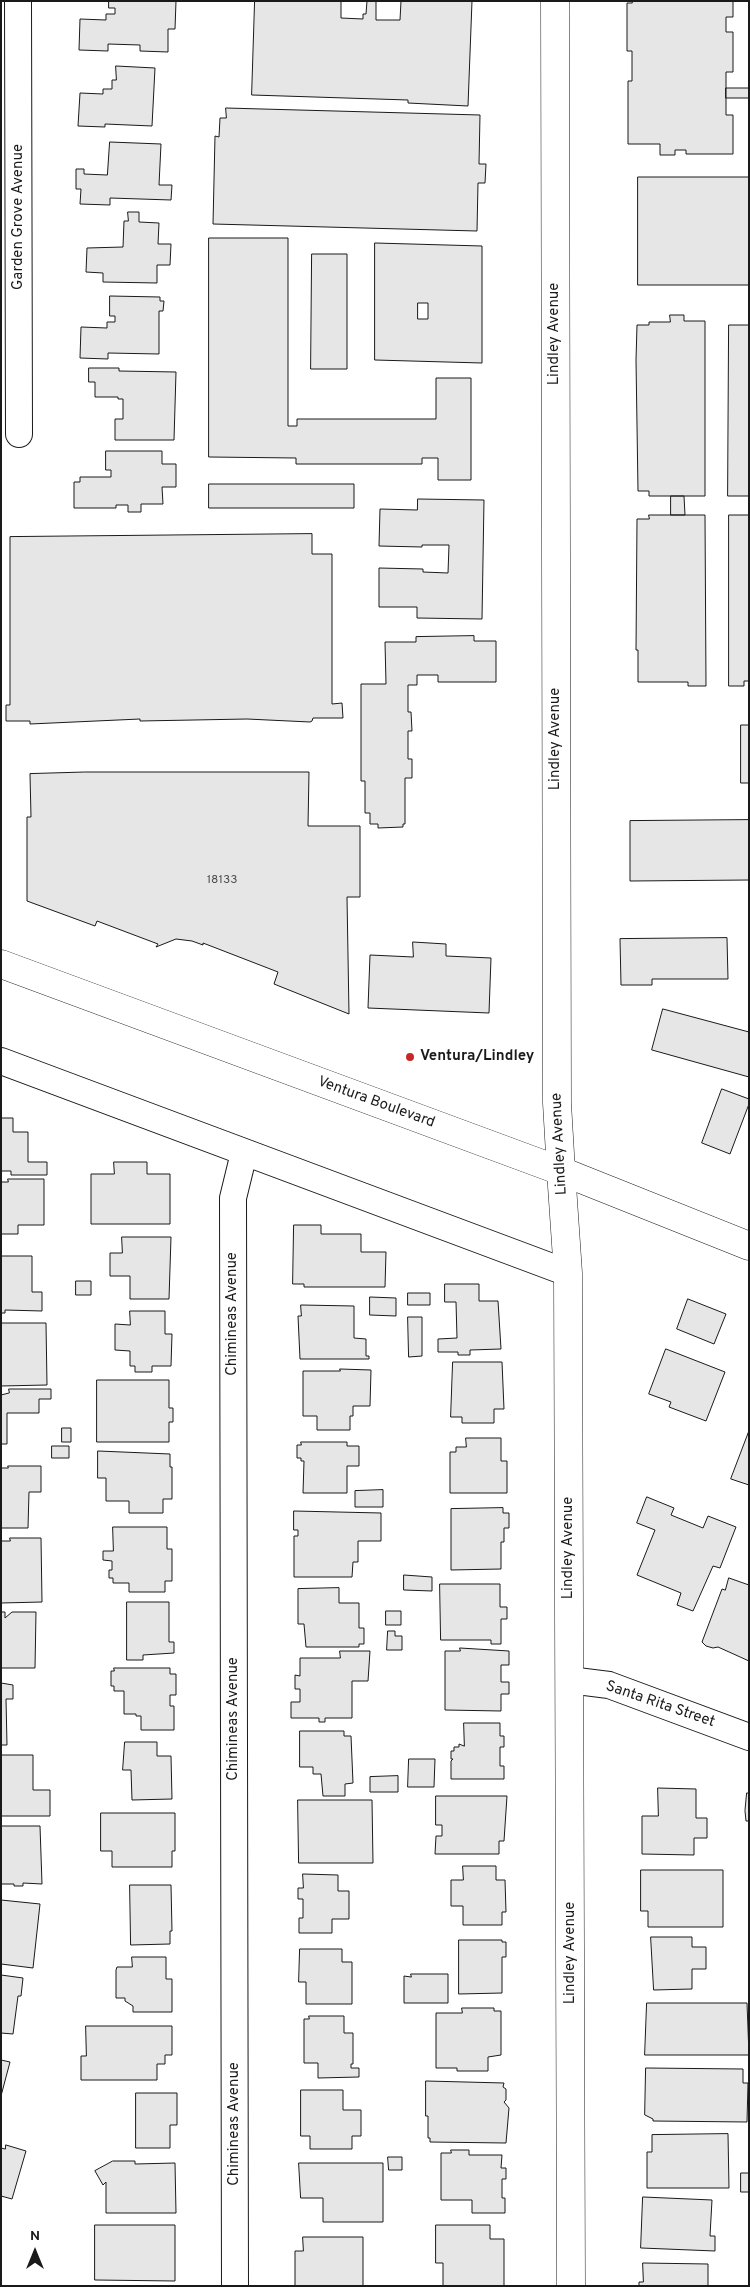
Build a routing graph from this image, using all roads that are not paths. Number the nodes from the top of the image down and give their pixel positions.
1 (18, 1) edge
2 (555, 1) edge
3 (19, 434) dead end
4 (1, 964) edge
5 (1, 1061) edge
6 (244, 1153) junction
7 (561, 1171) junction
8 (749, 1246) edge
9 (568, 1273) junction
10 (569, 1680) junction
11 (749, 1737) edge
12 (235, 2286) edge
13 (571, 2286) edge

1 - 3 street, Garden Grove Avenue
2 - 7 main road, Lindley Avenue
4 - 7 main road, Ventura Boulevard
5 - 6 street
6 - 9 street
6 - 12 street, Chimineas Avenue
7 - 8 main road, Ventura Boulevard
7 - 9 main road, Lindley Avenue
9 - 10 main road, Lindley Avenue
10 - 11 street, Santa Rita Street
10 - 13 main road, Lindley Avenue

